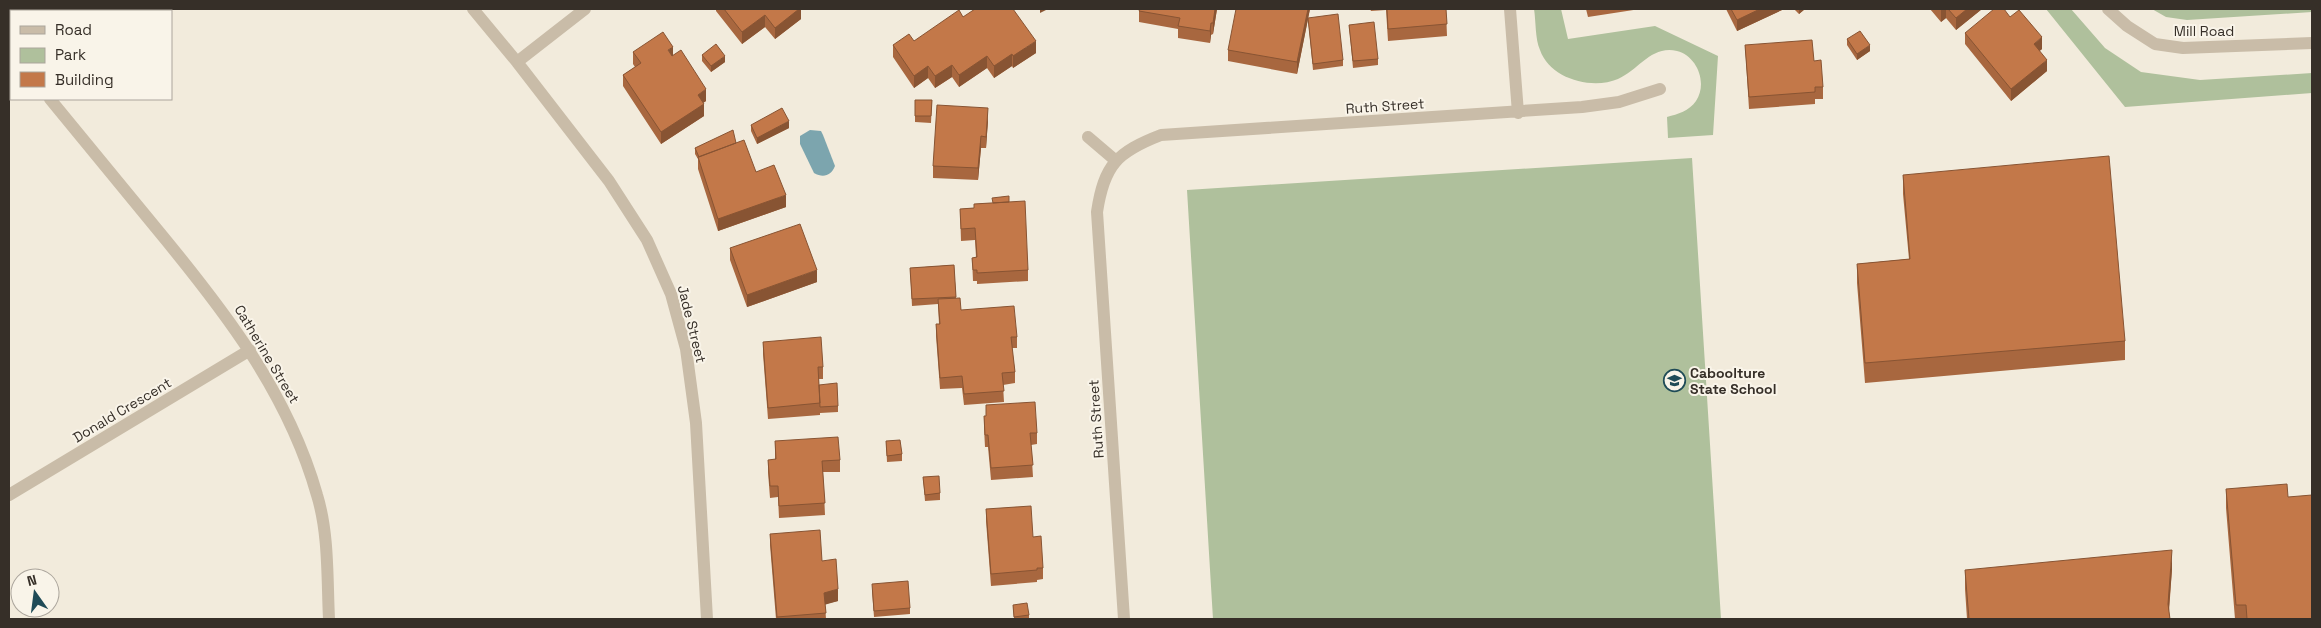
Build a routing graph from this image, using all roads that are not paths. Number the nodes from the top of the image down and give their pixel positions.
1 (472, 9) edge
2 (585, 9) edge
3 (1510, 9) edge
4 (2108, 9) edge
5 (2312, 43) edge
6 (518, 62) junction
7 (1660, 89) dead end
8 (51, 100) edge
9 (1518, 113) junction
10 (1088, 137) dead end
11 (1115, 160) junction
12 (250, 350) junction
13 (9, 495) edge
14 (329, 619) edge
15 (707, 619) edge
16 (1124, 619) edge

1 - 6 street, Jade Street
2 - 6 street
3 - 9 street
4 - 5 street, Mill Road
6 - 15 street, Jade Street
7 - 9 street, Ruth Street
8 - 12 street, Catherine Street
9 - 11 street, Ruth Street
10 - 11 street
11 - 16 street, Ruth Street
12 - 13 street, Donald Crescent
12 - 14 street, Catherine Street

